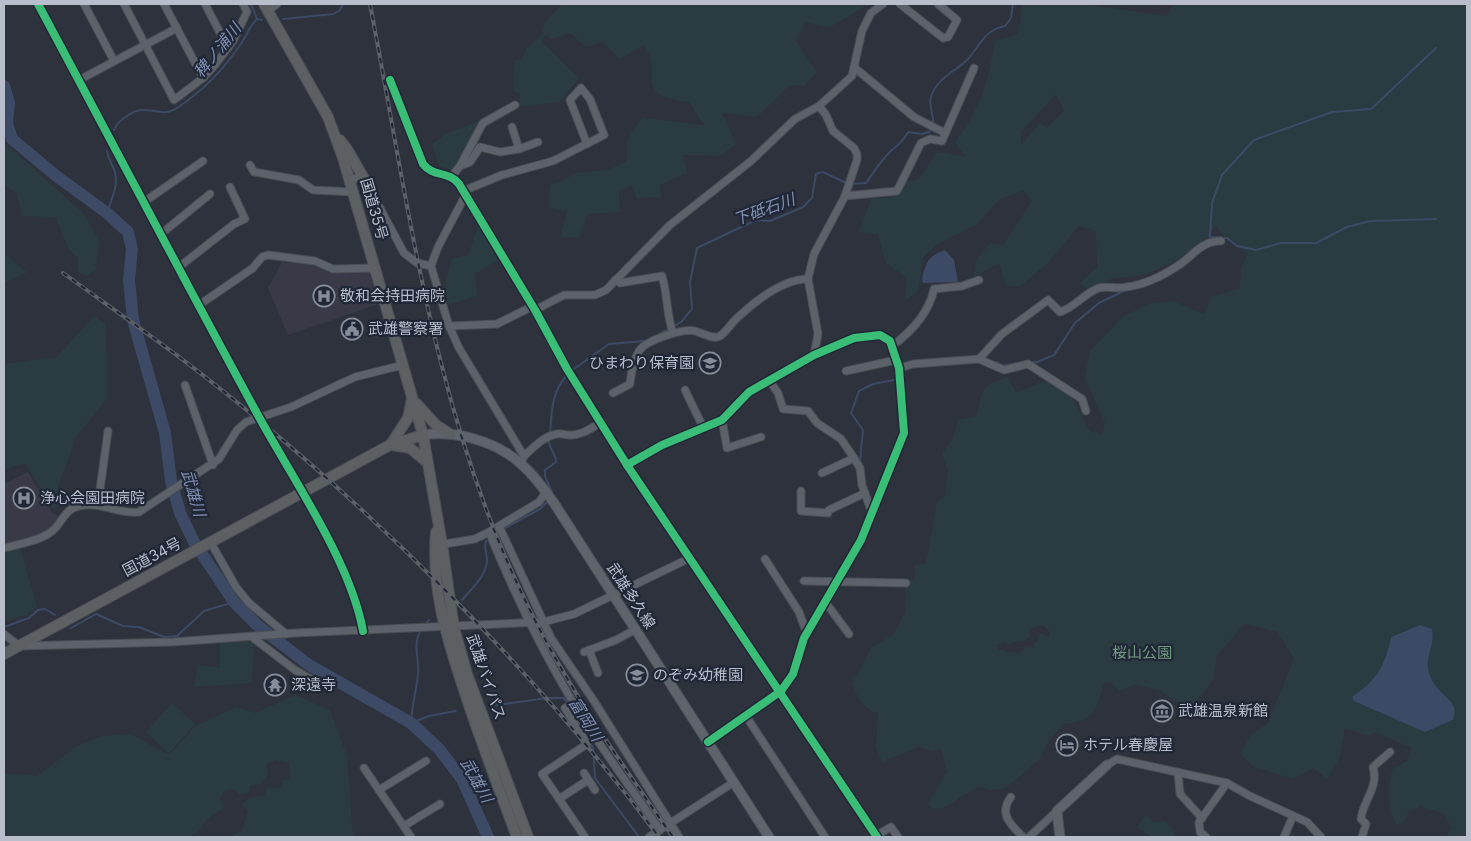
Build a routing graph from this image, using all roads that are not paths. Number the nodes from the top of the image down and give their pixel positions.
1 (40, 4) edge
2 (84, 4) edge
3 (124, 4) edge
4 (166, 4) edge
5 (205, 4) edge
6 (243, 4) edge
7 (277, 4) edge
8 (883, 4) edge
9 (900, 4) edge
10 (938, 4) edge
11 (266, 7) edge
12 (177, 28) junction
13 (146, 44) junction
14 (228, 48) junction
15 (114, 61) junction
16 (855, 68) junction
17 (974, 68) dead end
18 (203, 78) junction
19 (79, 80) junction
20 (390, 80) dead end
21 (515, 105) dead end
22 (819, 106) junction
23 (512, 127) dead end
24 (945, 133) junction
25 (336, 136) junction
26 (538, 142) dead end
27 (587, 144) junction
28 (518, 149) junction
29 (202, 161) dead end
30 (250, 165) dead end
31 (460, 166) junction
32 (452, 176) junction
33 (350, 179) junction
34 (366, 182) junction
35 (230, 187) dead end
36 (848, 189) junction
37 (353, 192) junction
38 (210, 194) dead end
39 (464, 194) junction
40 (144, 202) junction
41 (161, 234) junction
42 (1221, 241) dead end
43 (431, 266) junction
44 (179, 267) junction
45 (375, 268) junction
46 (808, 279) junction
47 (616, 280) junction
48 (980, 280) dead end
49 (199, 305) junction
50 (534, 308) junction
51 (449, 326) junction
52 (674, 332) junction
53 (892, 346) junction
54 (814, 355) junction
55 (979, 359) junction
56 (896, 360) junction
57 (403, 365) junction
58 (899, 368) junction
59 (846, 371) dead end
60 (769, 380) junction
61 (185, 385) dead end
62 (685, 390) dead end
63 (614, 393) dead end
64 (412, 397) junction
65 (1086, 412) dead end
66 (259, 418) junction
67 (722, 420) junction
68 (602, 422) junction
69 (702, 427) junction
70 (108, 431) dead end
71 (450, 434) junction
72 (423, 435) junction
73 (761, 437) dead end
74 (390, 445) junction
75 (854, 458) junction
76 (522, 459) junction
77 (427, 463) junction
78 (213, 464) junction
79 (628, 465) junction
80 (822, 473) dead end
81 (801, 491) dead end
82 (546, 492) junction
83 (302, 493) junction
84 (865, 493) junction
85 (98, 504) junction
86 (872, 514) junction
87 (499, 526) junction
88 (488, 532) junction
89 (211, 543) junction
90 (438, 545) junction
91 (4, 548) edge
92 (690, 558) junction
93 (765, 559) dead end
94 (804, 581) dead end
95 (838, 582) junction
96 (906, 583) dead end
97 (614, 595) junction
98 (826, 603) junction
99 (542, 622) junction
100 (530, 623) junction
101 (448, 628) junction
102 (636, 629) junction
103 (362, 631) junction
104 (4, 634) edge
105 (286, 634) junction
106 (806, 634) junction
107 (848, 634) dead end
108 (255, 636) junction
109 (19, 646) junction
110 (4, 654) edge
111 (598, 673) dead end
112 (318, 683) dead end
113 (781, 692) junction
114 (574, 704) junction
115 (746, 716) junction
116 (708, 742) junction
117 (1390, 752) dead end
118 (426, 762) dead end
119 (1107, 765) joint
120 (364, 768) dead end
121 (1178, 772) junction
122 (734, 782) junction
123 (1227, 783) junction
124 (379, 790) junction
125 (595, 790) dead end
126 (1011, 797) dead end
127 (559, 799) junction
128 (440, 804) dead end
129 (1057, 811) junction
130 (1293, 816) junction
131 (1202, 818) junction
132 (670, 824) junction
133 (404, 826) junction
134 (660, 830) junction
135 (877, 836) edge
136 (411, 837) edge
137 (517, 837) edge
138 (528, 837) edge
139 (585, 837) edge
140 (649, 837) edge
141 (680, 837) edge
142 (769, 837) edge
143 (825, 837) edge
144 (898, 837) edge
145 (1023, 837) edge
146 (1029, 837) edge
147 (1060, 837) edge
148 (1206, 837) edge
149 (1284, 837) edge
150 (1321, 837) edge
151 (1362, 837) edge

1 - 19 street
2 - 15 street
3 - 13 street
4 - 12 street
5 - 14 street
6 - 14 street
7 - 11 street
8 - 16 street
9 - 10 street
11 - 25 highway, 国道35号
12 - 13 street
12 - 18 street
13 - 15 street
13 - 18 street
14 - 18 street
15 - 19 street
16 - 22 street
16 - 24 street
17 - 24 street
19 - 40 street
20 - 32 street
21 - 31 street
22 - 36 street
22 - 47 street
23 - 28 street
24 - 36 street
25 - 33 highway, 国道35号
25 - 34 highway
26 - 28 street
27 - 27 street
27 - 39 street
28 - 31 street
29 - 40 street
30 - 37 street
31 - 32 street
32 - 39 street
33 - 34 street
33 - 37 highway, 国道35号
34 - 43 street
35 - 44 street
36 - 46 street
37 - 45 highway, 国道35号
38 - 41 street
39 - 43 street
39 - 50 street
40 - 41 street
41 - 44 street
42 - 55 street
43 - 51 street
44 - 49 street
45 - 49 street
45 - 57 highway, 国道35号
46 - 52 street
46 - 54 street
47 - 50 street
47 - 52 street
48 - 53 street
49 - 66 street
50 - 51 street
50 - 68 street
51 - 76 street
52 - 63 street
53 - 54 street
53 - 56 street
54 - 60 street
55 - 58 street
55 - 65 street
56 - 58 street
56 - 59 street
57 - 64 highway, 国道35号
57 - 66 street
58 - 86 street
60 - 67 street
60 - 75 street
61 - 78 street
62 - 69 street
64 - 71 highway
64 - 72 highway, 国道35号
64 - 74 highway
66 - 78 street
66 - 83 street
67 - 69 street
67 - 73 street
68 - 76 street
68 - 79 street
69 - 79 street
70 - 85 street
71 - 72 main road, 武雄多久線
71 - 76 main road, 武雄多久線
72 - 74 highway, 国道34号
72 - 77 highway, 武雄バイパス
74 - 77 highway
74 - 83 highway, 国道34号
75 - 80 street
75 - 84 street
76 - 82 main road, 武雄多久線
77 - 90 highway, 武雄バイパス
78 - 85 street
79 - 92 street
81 - 84 street
82 - 87 street
82 - 97 main road, 武雄多久線
83 - 89 highway, 国道34号
83 - 103 street
84 - 86 street
85 - 91 street
86 - 95 street
87 - 88 street
87 - 99 street
88 - 90 street
88 - 100 street
89 - 105 street
89 - 109 highway, 国道34号
90 - 101 highway, 武雄バイパス
92 - 97 street
92 - 113 street
93 - 106 street
94 - 95 street
95 - 96 street
95 - 98 street
97 - 99 street
97 - 102 main road, 武雄多久線
98 - 106 street
98 - 107 street
99 - 100 street
99 - 132 street
100 - 101 street
100 - 114 street
101 - 103 street
101 - 137 highway, 武雄バイパス
101 - 138 highway, 武雄バイパス
102 - 111 street
102 - 116 main road, 武雄多久線
103 - 105 street
104 - 109 street
105 - 108 street
106 - 113 street
108 - 109 street
108 - 112 street
109 - 110 highway, 国道34号
113 - 115 street
113 - 135 street
114 - 127 street
114 - 134 street
115 - 116 street
115 - 143 street
116 - 122 main road, 武雄多久線
117 - 151 street
118 - 124 street
119 - 121 street
119 - 129 main road
120 - 124 street
121 - 123 street
121 - 131 street
122 - 132 street
122 - 142 main road, 武雄多久線
123 - 130 street
123 - 131 street
124 - 133 street
125 - 127 street
126 - 145 street
127 - 139 street
128 - 133 street
129 - 146 street
129 - 147 main road
130 - 149 street
130 - 150 street
131 - 148 street
132 - 134 street
132 - 141 street
133 - 136 street
134 - 140 street
135 - 144 street

